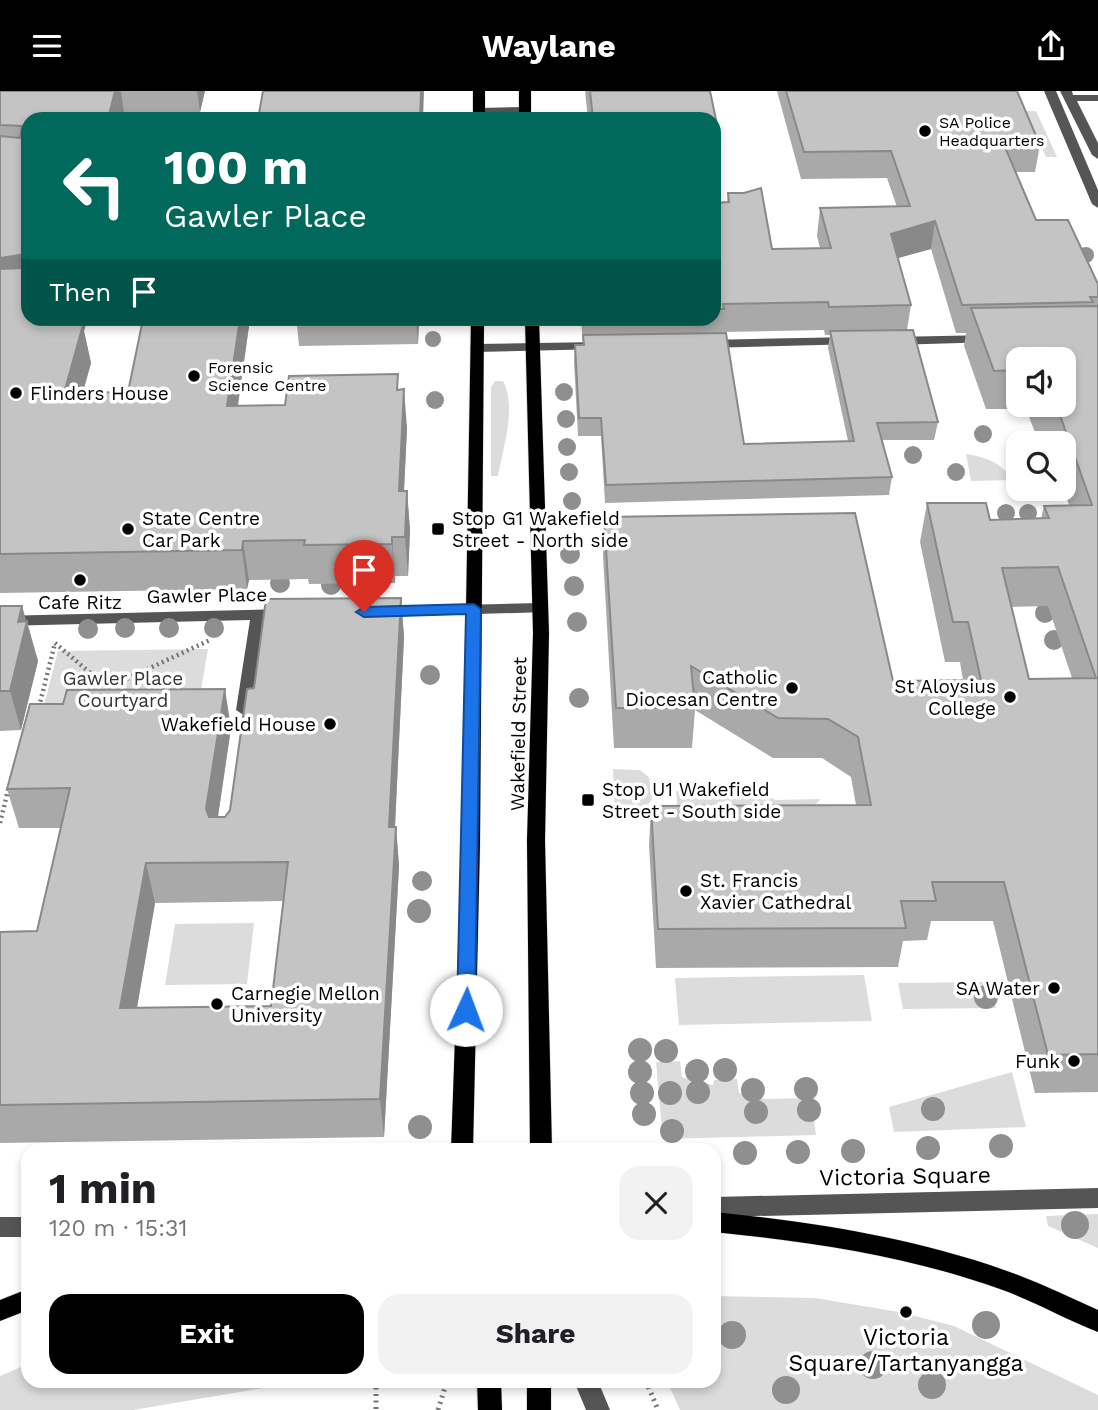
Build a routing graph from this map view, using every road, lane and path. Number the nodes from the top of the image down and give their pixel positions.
1 (479, 91) edge
2 (525, 91) edge
3 (1050, 91) edge
4 (1068, 95) edge
5 (1098, 98) edge
6 (479, 112) edge
7 (525, 112) edge
8 (1098, 155) edge
9 (1098, 204) edge
10 (477, 326) edge
11 (532, 326) edge
12 (1001, 339) edge
13 (696, 344) edge
14 (614, 346) edge
15 (477, 348) junction
16 (533, 348) junction
17 (540, 608) junction
18 (474, 609) junction
19 (364, 612) edge
20 (311, 613) edge
21 (259, 615) junction
22 (0, 621) edge
23 (212, 640) dead end
24 (108, 688) junction
25 (96, 693) edge
26 (36, 721) edge
27 (242, 731) edge
28 (10, 780) edge
29 (0, 823) edge
30 (461, 1143) edge
31 (541, 1143) edge
32 (1098, 1198) edge
33 (721, 1207) edge
34 (721, 1223) edge
35 (0, 1227) edge
36 (21, 1227) edge
37 (21, 1302) edge
38 (0, 1311) edge
39 (1098, 1321) edge
40 (376, 1388) edge
41 (445, 1388) edge
42 (489, 1388) edge
43 (538, 1388) edge
44 (589, 1388) edge
45 (649, 1388) edge
46 (376, 1410) edge
47 (438, 1410) edge
48 (490, 1410) edge
49 (539, 1410) edge
50 (598, 1410) edge
51 (658, 1410) edge

1 - 6 main road
2 - 7 main road
3 - 9 street
4 - 5 street
4 - 8 street
10 - 15 main road
11 - 16 main road, Wakefield Street
12 - 13 street
14 - 16 street
15 - 16 street
15 - 18 main road
16 - 17 main road, Wakefield Street
17 - 18 street
17 - 31 main road, Wakefield Street
18 - 19 street
18 - 30 main road
20 - 21 street, Gawler Place
21 - 22 street, Gawler Place
21 - 27 street
23 - 24 path
24 - 25 path
24 - 26 path
28 - 29 path
32 - 33 street, Victoria Square
34 - 39 main road
35 - 36 street
37 - 38 main road
40 - 46 path
41 - 47 path
42 - 48 main road
43 - 49 main road
44 - 50 street
45 - 51 path

